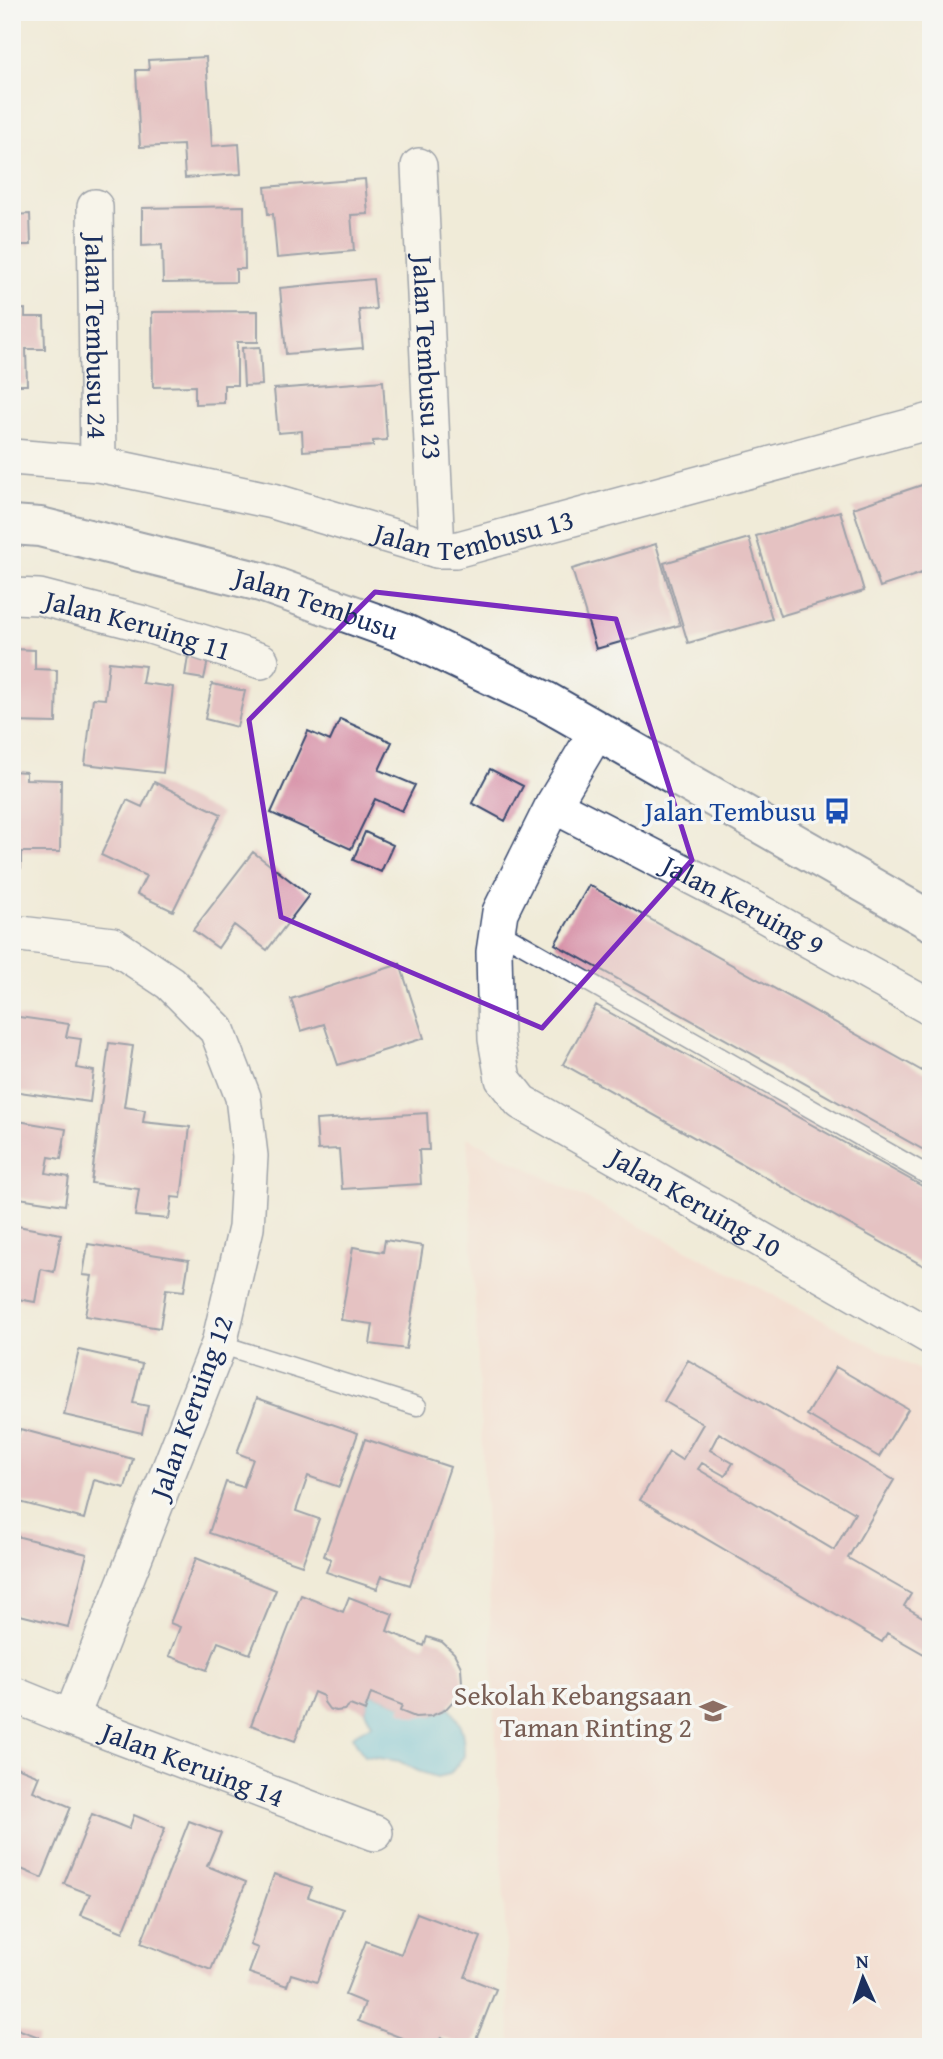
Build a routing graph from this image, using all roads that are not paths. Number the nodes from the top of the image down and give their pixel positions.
1 (419, 166) dead end
2 (95, 207) dead end
3 (931, 421) edge
4 (12, 457) edge
5 (99, 464) junction
6 (12, 525) edge
7 (437, 550) junction
8 (12, 596) edge
9 (261, 661) dead end
10 (597, 731) junction
11 (553, 805) junction
12 (931, 921) edge
13 (497, 930) junction
14 (12, 933) edge
15 (931, 1008) edge
16 (931, 1177) edge
17 (931, 1336) edge
18 (219, 1344) junction
19 (417, 1406) dead end
20 (12, 1694) edge
21 (71, 1718) junction
22 (375, 1833) dead end

1 - 7 street, Jalan Tembusu 23
2 - 5 street, Jalan Tembusu 24
3 - 7 street, Jalan Tembusu 13
4 - 5 street, Jalan Tembusu 13
5 - 7 street, Jalan Tembusu 13
6 - 10 street, Jalan Tembusu
8 - 9 street, Jalan Keruing 11
10 - 11 street
10 - 12 street, Jalan Tembusu
11 - 13 street
11 - 15 street, Jalan Keruing 9
13 - 16 lane
13 - 17 street, Jalan Keruing 10
14 - 18 street, Jalan Keruing 12
18 - 19 lane
18 - 21 street, Jalan Keruing 12
20 - 21 street, Jalan Keruing 14
21 - 22 street, Jalan Keruing 14

